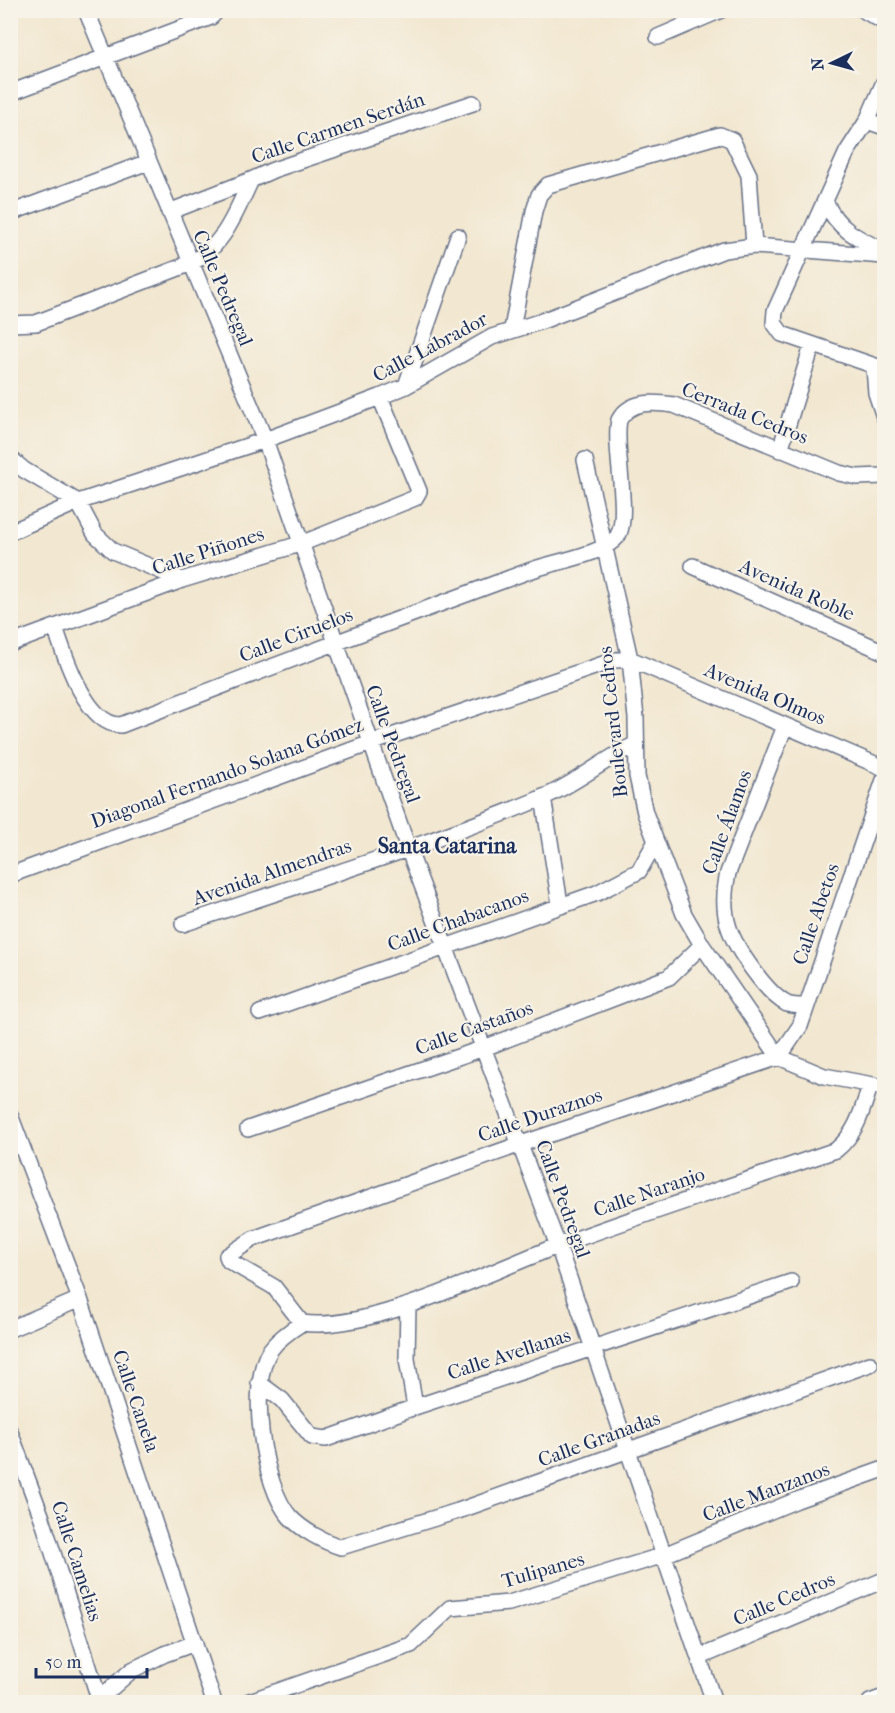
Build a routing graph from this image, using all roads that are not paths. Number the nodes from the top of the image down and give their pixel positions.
1 (86, 10) edge
2 (218, 10) edge
3 (722, 10) edge
4 (863, 10) edge
5 (885, 22) edge
6 (658, 37) dead end
7 (104, 59) junction
8 (885, 82) edge
9 (10, 93) edge
10 (473, 103) dead end
11 (867, 121) junction
12 (885, 127) edge
13 (148, 162) junction
14 (250, 180) junction
15 (826, 203) junction
16 (169, 212) junction
17 (10, 213) edge
18 (458, 236) dead end
19 (754, 246) junction
20 (802, 248) junction
21 (885, 251) edge
22 (885, 256) edge
23 (189, 264) junction
24 (11, 325) edge
25 (512, 329) junction
26 (812, 346) junction
27 (880, 368) edge
28 (406, 386) junction
29 (380, 397) junction
30 (885, 417) edge
31 (265, 440) junction
32 (780, 450) junction
33 (10, 458) edge
34 (585, 460) dead end
35 (885, 476) edge
36 (78, 502) junction
37 (13, 531) dead end
38 (303, 543) junction
39 (606, 547) junction
40 (693, 566) dead end
41 (182, 580) junction
42 (55, 627) junction
43 (334, 642) junction
44 (12, 643) dead end
45 (885, 652) edge
46 (630, 659) junction
47 (785, 726) junction
48 (371, 743) junction
49 (634, 745) junction
50 (885, 768) edge
51 (885, 780) edge
52 (543, 797) junction
53 (655, 843) junction
54 (408, 848) junction
55 (10, 875) edge
56 (560, 904) junction
57 (183, 924) dead end
58 (702, 945) junction
59 (446, 948) junction
60 (806, 1006) junction
61 (260, 1013) dead end
62 (484, 1048) junction
63 (779, 1057) junction
64 (878, 1087) edge
65 (10, 1115) edge
66 (248, 1129) dead end
67 (521, 1144) junction
68 (558, 1246) junction
69 (791, 1282) dead end
70 (80, 1299) junction
71 (408, 1305) junction
72 (302, 1323) junction
73 (10, 1329) edge
74 (593, 1349) junction
75 (870, 1364) dead end
76 (259, 1383) junction
77 (415, 1407) junction
78 (10, 1432) edge
79 (629, 1451) junction
80 (885, 1469) edge
81 (664, 1555) junction
82 (885, 1580) edge
83 (195, 1643) junction
84 (700, 1657) junction
85 (885, 1697) edge
86 (100, 1701) edge
87 (214, 1702) edge
88 (247, 1702) edge
89 (714, 1702) edge
90 (870, 1702) edge

1 - 7 street, Calle Pedregal
2 - 7 street
3 - 6 street
4 - 5 street
7 - 9 street
7 - 13 street, Calle Pedregal
8 - 11 street
10 - 14 street, Calle Carmen Serdán
11 - 12 street
11 - 15 street
13 - 16 street, Calle Pedregal
13 - 17 street
14 - 16 street
14 - 23 street, Calle Carmen Serdán
15 - 20 street
15 - 21 street
16 - 23 street, Calle Pedregal
18 - 28 street
19 - 20 street, Calle Labrador
19 - 25 street, Calle Labrador
19 - 25 street
20 - 22 street, Calle Labrador
20 - 26 street
23 - 24 street, Calle Carmen Serdán
23 - 31 street, Calle Pedregal
25 - 28 street, Calle Labrador
26 - 27 street
26 - 32 street
27 - 30 street
28 - 29 street, Calle Labrador
29 - 31 street, Calle Labrador
29 - 38 street, Calle Piñones
31 - 36 street, Calle Labrador
31 - 38 street, Calle Pedregal
32 - 35 street, Cerrada Cedros
32 - 39 street, Cerrada Cedros
33 - 36 street
34 - 39 street, Boulevard Cedros
36 - 37 street, Calle Labrador
36 - 41 street
38 - 41 street, Calle Piñones
38 - 43 street, Calle Pedregal
39 - 43 street, Calle Ciruelos
39 - 46 street, Boulevard Cedros
40 - 45 street, Avenida Roble
41 - 42 street, Calle Piñones
42 - 43 street, Calle Ciruelos
42 - 44 street, Calle Piñones
43 - 48 street, Calle Pedregal
46 - 47 street, Avenida Olmos
46 - 48 street, Diagonal Fernando Solana Gómez
46 - 49 street, Boulevard Cedros
47 - 50 street, Avenida Olmos
47 - 60 street, Calle Álamos
48 - 54 street, Calle Pedregal
48 - 55 street, Diagonal Fernando Solana Gómez
49 - 52 street, Avenida Almendras
49 - 53 street, Boulevard Cedros
51 - 60 street, Calle Abetos
52 - 54 street, Avenida Almendras
52 - 56 street
53 - 56 street, Calle Chabacanos
53 - 58 street, Boulevard Cedros
54 - 57 street, Avenida Almendras
54 - 59 street, Calle Pedregal
56 - 59 street, Calle Chabacanos
58 - 62 street, Calle Castaños
58 - 63 street, Boulevard Cedros
59 - 61 street, Calle Chabacanos
59 - 62 street, Calle Pedregal
60 - 63 street, Calle Abetos
62 - 66 street, Calle Castaños
62 - 67 street, Calle Pedregal
63 - 64 street
63 - 67 street, Calle Duraznos
64 - 68 street, Calle Naranjo
65 - 70 street, Calle Canela
67 - 68 street, Calle Pedregal
67 - 72 street, Calle Duraznos
68 - 71 street, Calle Naranjo
68 - 74 street, Calle Pedregal
69 - 74 street, Calle Avellanas
70 - 73 street
70 - 83 street, Calle Canela
71 - 72 street, Calle Naranjo
71 - 77 street
72 - 76 street
74 - 77 street, Calle Avellanas
74 - 79 street, Calle Pedregal
75 - 79 street, Calle Granadas
76 - 77 street, Calle Avellanas
76 - 79 street, Calle Granadas
78 - 86 street, Calle Camelias
79 - 81 street, Calle Pedregal
80 - 81 street, Calle Manzanos
81 - 84 street, Calle Pedregal
81 - 88 street, Tulipanes
82 - 84 street, Calle Cedros
83 - 86 street
83 - 87 street, Calle Canela
84 - 89 street, Calle Pedregal
85 - 90 street

